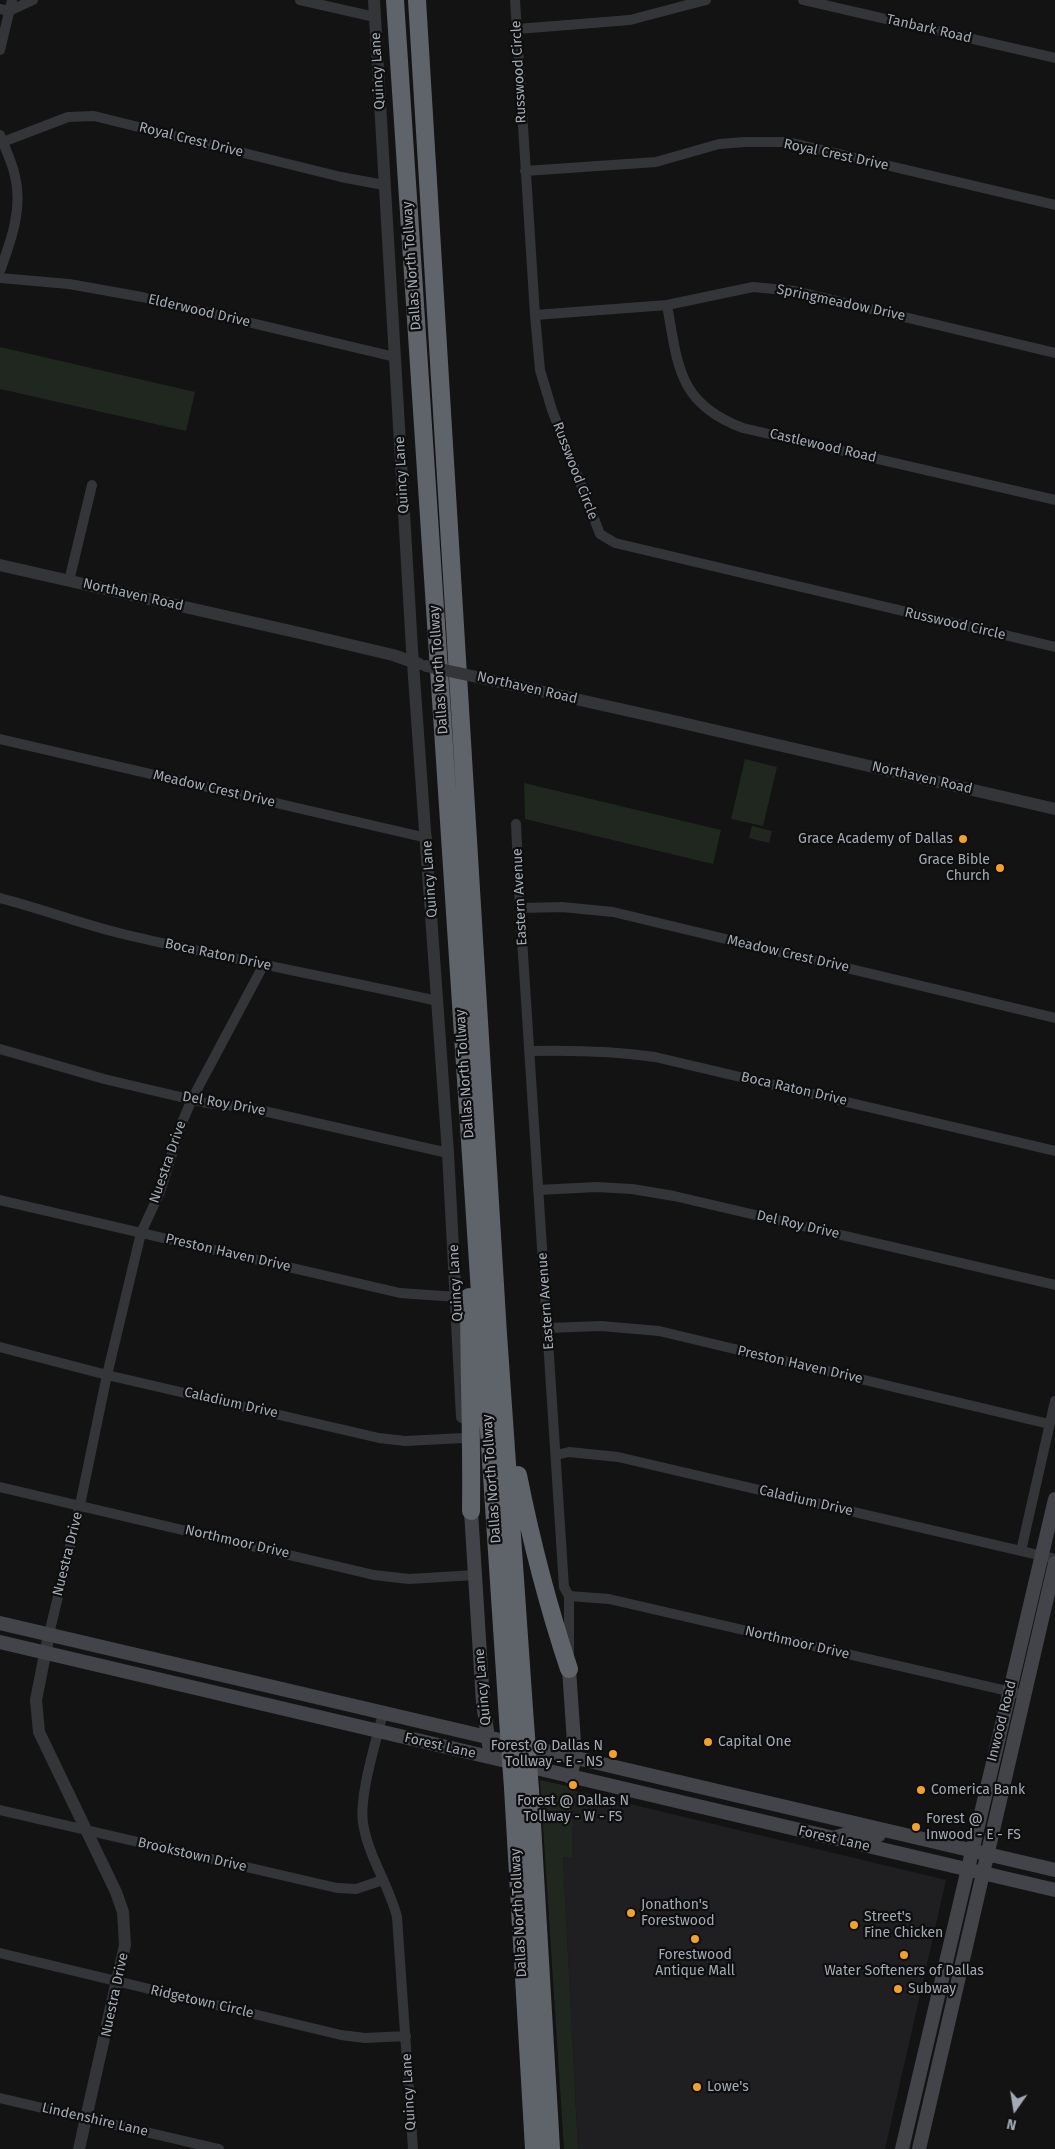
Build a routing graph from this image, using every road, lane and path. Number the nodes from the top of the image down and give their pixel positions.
1 (12, 0) edge
2 (33, 0) edge
3 (300, 0) edge
4 (374, 0) edge
5 (395, 0) edge
6 (417, 0) edge
7 (515, 0) edge
8 (706, 0) edge
9 (803, 0) edge
10 (5, 10) edge
11 (375, 17) junction
12 (517, 29) junction
13 (0, 50) edge
14 (1055, 58) edge
15 (1, 140) edge
16 (525, 171) junction
17 (384, 185) junction
18 (1055, 205) edge
19 (0, 271) edge
20 (0, 278) edge
21 (667, 305) junction
22 (535, 315) junction
23 (1055, 353) edge
24 (395, 357) junction
25 (92, 485) dead end
26 (1055, 500) edge
27 (0, 565) edge
28 (69, 581) junction
29 (1055, 647) edge
30 (413, 662) junction
31 (0, 740) edge
32 (1055, 809) edge
33 (516, 824) dead end
34 (427, 838) junction
35 (0, 898) edge
36 (520, 908) junction
37 (263, 966) junction
38 (438, 1001) junction
39 (1055, 1018) edge
40 (0, 1049) edge
41 (529, 1051) junction
42 (192, 1099) junction
43 (1055, 1151) edge
44 (448, 1153) junction
45 (538, 1190) junction
46 (0, 1200) edge
47 (141, 1233) junction
48 (477, 1254) junction
49 (1055, 1285) edge
50 (457, 1296) junction
51 (547, 1328) junction
52 (0, 1347) edge
53 (107, 1375) junction
54 (1055, 1401) edge
55 (505, 1413) junction
56 (1049, 1424) junction
57 (464, 1438) junction
58 (556, 1455) junction
59 (0, 1486) edge
60 (1055, 1499) edge
61 (80, 1505) junction
62 (471, 1511) junction
63 (1021, 1551) junction
64 (1048, 1557) edge
65 (1055, 1563) edge
66 (475, 1575) junction
67 (569, 1596) junction
68 (0, 1623) edge
69 (49, 1634) junction
70 (0, 1642) edge
71 (44, 1653) junction
72 (159, 1661) junction
73 (569, 1669) junction
74 (155, 1680) junction
75 (267, 1686) junction
76 (1009, 1692) junction
77 (1025, 1696) junction
78 (483, 1703) junction
79 (262, 1704) junction
80 (383, 1714) junction
81 (517, 1721) junction
82 (451, 1728) junction
83 (379, 1732) junction
84 (488, 1736) junction
85 (575, 1757) junction
86 (491, 1758) junction
87 (570, 1777) junction
88 (521, 1789) junction
89 (792, 1808) junction
90 (0, 1810) edge
91 (787, 1828) junction
92 (886, 1830) junction
93 (86, 1831) junction
94 (830, 1838) junction
95 (971, 1850) junction
96 (988, 1854) junction
97 (967, 1870) junction
98 (1055, 1870) edge
99 (984, 1873) junction
100 (383, 1880) junction
101 (1055, 1890) edge
102 (0, 1954) edge
103 (942, 1978) junction
104 (118, 1982) junction
105 (959, 1982) junction
106 (406, 2036) junction
107 (0, 2098) edge
108 (86, 2118) junction
109 (909, 2120) junction
110 (925, 2124) junction
111 (79, 2149) edge
112 (219, 2149) edge
113 (412, 2149) edge
114 (534, 2149) edge
115 (551, 2149) edge
116 (902, 2149) edge
117 (919, 2149) edge

1 - 10 street
2 - 10 street
3 - 11 street
4 - 11 street, Quincy Lane
5 - 48 highway, Dallas North Tollway
6 - 55 highway, Dallas North Tollway
7 - 12 street, Russwood Circle
8 - 12 street
9 - 14 street, Tanbark Road
10 - 13 street
11 - 17 street, Quincy Lane
12 - 16 street, Russwood Circle
15 - 17 street, Royal Crest Drive
15 - 19 street
16 - 18 street, Royal Crest Drive
16 - 22 street, Russwood Circle
17 - 24 street, Quincy Lane
20 - 24 street, Elderwood Drive
21 - 22 street, Springmeadow Drive
21 - 23 street, Springmeadow Drive
21 - 26 street, Castlewood Road
22 - 29 street, Russwood Circle
24 - 30 street, Quincy Lane
25 - 28 street
27 - 28 street, Northaven Road
28 - 30 street, Northaven Road
30 - 32 street, Northaven Road, bridge
30 - 34 street, Quincy Lane
31 - 34 street, Meadow Crest Drive
33 - 36 street, Eastern Avenue
34 - 38 street, Quincy Lane
35 - 37 street, Boca Raton Drive
36 - 39 street, Meadow Crest Drive
36 - 41 street, Eastern Avenue
37 - 38 street, Boca Raton Drive
37 - 42 street, Nuestra Drive
38 - 44 street, Quincy Lane
40 - 42 street, Del Roy Drive
41 - 43 street, Boca Raton Drive
41 - 45 street, Eastern Avenue
42 - 44 street, Del Roy Drive
42 - 47 street, Nuestra Drive
44 - 50 street, Quincy Lane
45 - 49 street, Del Roy Drive
45 - 51 street, Eastern Avenue
46 - 47 street, Preston Haven Drive
47 - 50 street, Preston Haven Drive
47 - 53 street, Nuestra Drive
48 - 62 highway
48 - 81 highway, Dallas North Tollway
50 - 57 street, Quincy Lane
51 - 56 street, Preston Haven Drive
51 - 58 street, Eastern Avenue
52 - 53 street, Caladium Drive
53 - 57 street, Caladium Drive
53 - 61 street, Nuestra Drive
54 - 56 street
55 - 73 highway
55 - 81 highway, Dallas North Tollway
56 - 63 street
57 - 62 street, Quincy Lane
58 - 63 street, Caladium Drive
58 - 67 street, Eastern Avenue
59 - 61 street, Northmoor Drive
60 - 64 main road, Inwood Road
61 - 66 street, Northmoor Drive
61 - 69 street, Nuestra Drive
62 - 66 main road, Quincy Lane
63 - 64 street, Caladium Drive
64 - 76 main road, Inwood Road
65 - 77 main road, Inwood Road
66 - 78 main road, Quincy Lane
67 - 73 street, Eastern Avenue
67 - 76 street, Northmoor Drive
68 - 69 main road, Forest Lane
69 - 71 street, Nuestra Drive
69 - 72 main road, Forest Lane
70 - 71 main road, Forest Lane
71 - 74 main road, Forest Lane
71 - 93 street, Nuestra Drive
72 - 74 main road
72 - 75 main road, Forest Lane
73 - 85 main road, Eastern Avenue
74 - 79 main road, Forest Lane
75 - 79 main road
75 - 80 main road, Forest Lane
76 - 77 street, Northmoor Drive
76 - 95 main road, Inwood Road
77 - 96 main road, Inwood Road
78 - 82 main road
78 - 84 main road, Quincy Lane
79 - 83 main road, Forest Lane
80 - 82 main road, Forest Lane
80 - 83 street, Quincy Lane
81 - 88 highway, Dallas North Tollway, bridge
82 - 84 main road, Forest Lane
83 - 86 main road, Forest Lane
83 - 100 street, Quincy Lane
84 - 85 main road, Forest Lane
84 - 86 main road, Quincy Lane
85 - 87 main road, Eastern Avenue
85 - 89 main road, Forest Lane
86 - 87 main road, Forest Lane
87 - 91 main road, Forest Lane
88 - 114 highway, Dallas North Tollway
88 - 115 highway, Dallas North Tollway
89 - 91 main road
89 - 92 main road, Forest Lane
90 - 93 street, Brookstown Drive
91 - 94 main road, Forest Lane
92 - 94 main road
92 - 95 main road, Forest Lane
93 - 100 street, Brookstown Drive
93 - 104 street, Nuestra Drive
94 - 97 main road, Forest Lane
95 - 96 main road, Forest Lane
95 - 97 main road, Inwood Road
96 - 98 main road, Forest Lane
96 - 99 main road, Inwood Road
97 - 99 main road, Forest Lane
97 - 103 main road, Inwood Road
99 - 101 main road, Forest Lane
99 - 105 main road, Inwood Road
100 - 106 street, Quincy Lane
102 - 104 street, Ridgetown Circle
103 - 105 main road
103 - 109 main road, Inwood Road
104 - 106 street, Ridgetown Circle
104 - 108 street, Nuestra Drive
105 - 110 main road, Inwood Road
106 - 113 street, Quincy Lane
107 - 108 street, Lindenshire Lane
108 - 111 street, Nuestra Drive
108 - 112 street, Lindenshire Lane
109 - 110 main road
109 - 116 main road, Inwood Road
110 - 117 main road, Inwood Road

